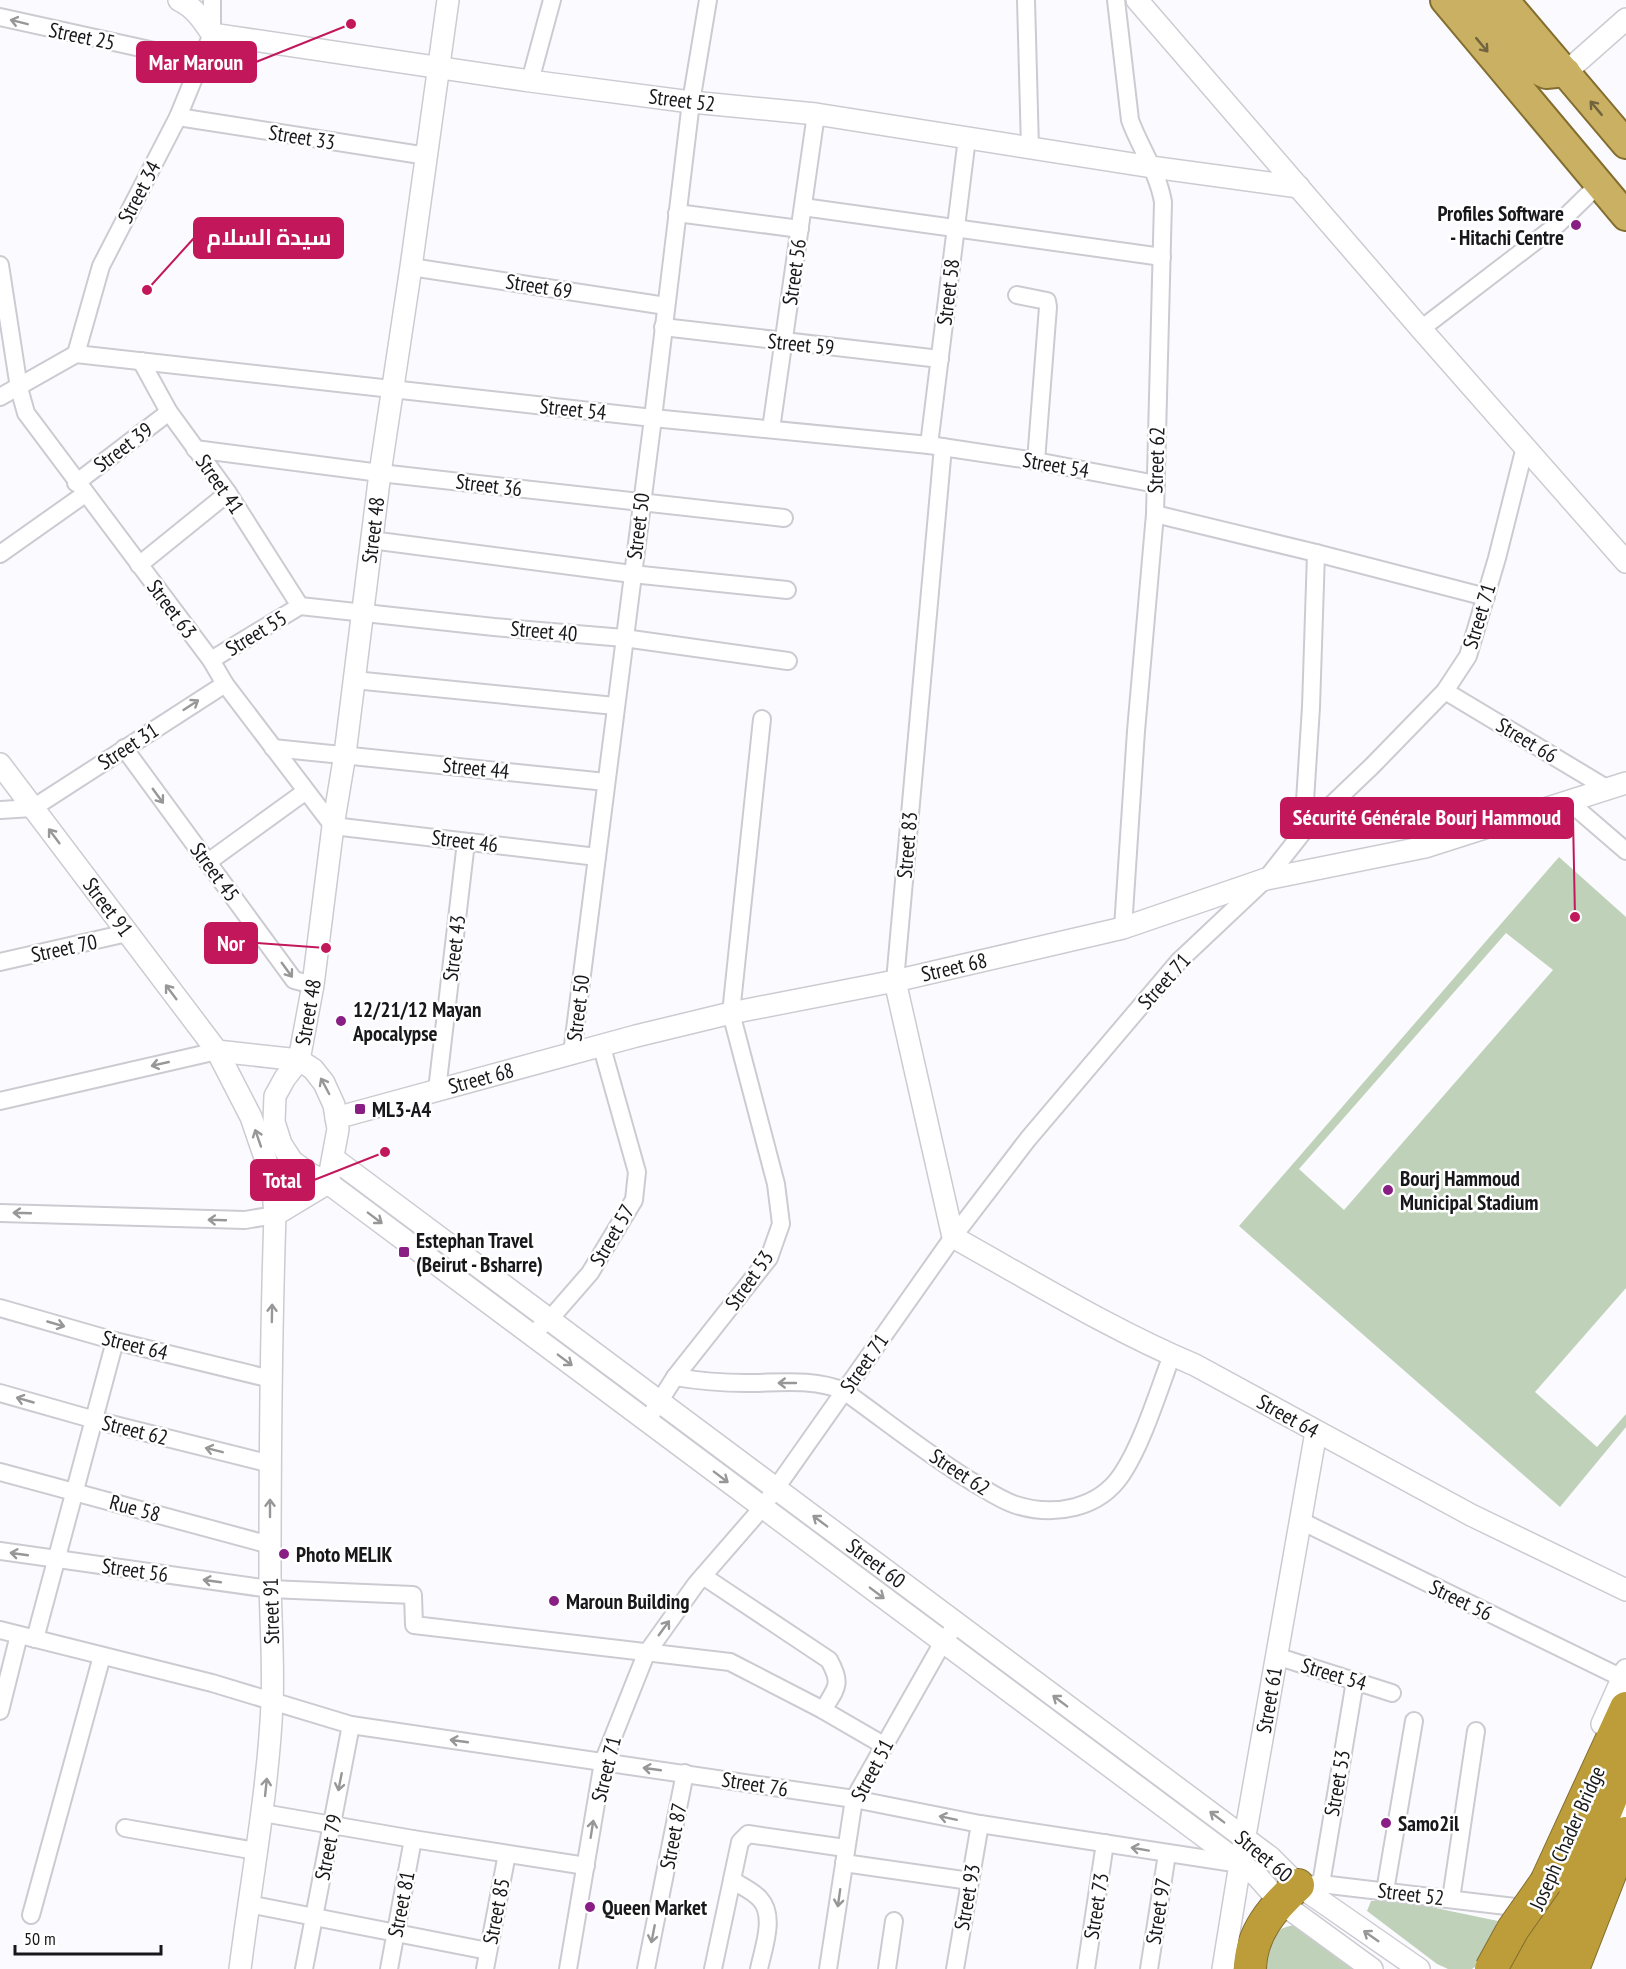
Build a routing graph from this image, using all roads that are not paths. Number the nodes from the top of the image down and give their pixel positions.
1 (179, 0) edge
2 (212, 0) edge
3 (448, 0) edge
4 (552, 0) edge
5 (708, 0) edge
6 (1026, 0) edge
7 (1116, 0) edge
8 (1137, 0) edge
9 (1445, 0) edge
10 (1472, 0) edge
11 (1504, 0) edge
12 (0, 17) edge
13 (1626, 19) edge
14 (212, 34) junction
15 (200, 61) junction
16 (440, 68) junction
17 (1566, 72) junction
18 (530, 81) junction
19 (691, 102) junction
20 (816, 114) junction
21 (178, 117) junction
22 (967, 138) junction
23 (1626, 144) edge
24 (1030, 148) junction
25 (427, 156) junction
26 (1152, 167) junction
27 (1599, 184) junction
28 (1299, 187) junction
29 (803, 207) junction
30 (677, 213) junction
31 (1626, 216) edge
32 (956, 228) junction
33 (800, 229) junction
34 (1162, 257) junction
35 (0, 265) edge
36 (411, 267) junction
37 (1017, 295) dead end
38 (666, 306) junction
39 (663, 327) junction
40 (1421, 329) junction
41 (783, 342) junction
42 (76, 354) junction
43 (940, 359) junction
44 (141, 361) junction
45 (20, 388) junction
46 (392, 388) junction
47 (0, 397) edge
48 (170, 412) junction
49 (653, 418) junction
50 (771, 429) junction
51 (936, 446) junction
52 (1525, 447) junction
53 (195, 449) junction
54 (1036, 461) junction
55 (380, 473) junction
56 (1156, 484) junction
57 (81, 488) junction
58 (228, 493) junction
59 (641, 502) junction
60 (1155, 514) junction
61 (784, 518) dead end
62 (371, 540) junction
63 (1316, 553) junction
64 (0, 554) edge
65 (1626, 562) edge
66 (138, 565) junction
67 (632, 574) junction
68 (787, 590) dead end
69 (1486, 597) junction
70 (300, 606) junction
71 (362, 613) junction
72 (624, 638) junction
73 (211, 660) junction
74 (788, 661) dead end
75 (354, 680) junction
76 (225, 684) junction
77 (1445, 691) junction
78 (615, 706) junction
79 (762, 718) dead end
80 (124, 748) junction
81 (273, 748) junction
82 (345, 754) junction
83 (0, 764) edge
84 (606, 782) junction
85 (1617, 786) edge
86 (306, 791) junction
87 (1568, 801) junction
88 (33, 808) junction
89 (0, 810) edge
90 (333, 826) junction
91 (1303, 832) junction
92 (466, 842) junction
93 (1626, 851) edge
94 (597, 857) junction
95 (207, 862) junction
96 (1266, 879) junction
97 (1123, 928) junction
98 (127, 933) junction
99 (0, 962) edge
100 (895, 981) junction
101 (313, 985) junction
102 (731, 1013) junction
103 (601, 1044) junction
104 (216, 1051) junction
105 (572, 1053) junction
106 (299, 1060) junction
107 (437, 1090) junction
108 (0, 1101) edge
109 (336, 1118) junction
110 (333, 1158) junction
111 (328, 1183) junction
112 (0, 1213) edge
113 (275, 1215) junction
114 (953, 1237) junction
115 (0, 1308) edge
116 (550, 1320) junction
117 (531, 1335) junction
118 (115, 1341) junction
119 (1172, 1356) junction
120 (675, 1377) junction
121 (271, 1379) junction
122 (844, 1391) junction
123 (0, 1393) edge
124 (660, 1402) junction
125 (94, 1420) junction
126 (647, 1421) junction
127 (1316, 1432) junction
128 (271, 1464) junction
129 (0, 1472) edge
130 (776, 1488) junction
131 (75, 1491) junction
132 (762, 1508) junction
133 (1299, 1520) junction
134 (270, 1545) junction
135 (0, 1551) edge
136 (57, 1559) junction
137 (703, 1576) junction
138 (270, 1589) junction
139 (1626, 1590) edge
140 (957, 1624) junction
141 (0, 1630) edge
142 (27, 1637) junction
143 (943, 1642) junction
144 (646, 1654) junction
145 (102, 1656) junction
146 (1276, 1656) junction
147 (1355, 1681) junction
148 (1625, 1686) edge
149 (1392, 1693) dead end
150 (272, 1702) junction
151 (823, 1710) junction
152 (0, 1711) edge
153 (1414, 1721) dead end
154 (351, 1725) junction
155 (1476, 1731) dead end
156 (885, 1746) junction
157 (1626, 1761) edge
158 (603, 1762) junction
159 (685, 1773) junction
160 (854, 1799) junction
161 (1626, 1805) edge
162 (263, 1814) junction
163 (980, 1824) junction
164 (332, 1825) junction
165 (125, 1827) dead end
166 (1626, 1833) edge
167 (1245, 1838) junction
168 (413, 1839) junction
169 (1105, 1843) junction
170 (256, 1851) junction
171 (507, 1854) junction
172 (1167, 1854) junction
173 (844, 1855) junction
174 (1626, 1859) edge
175 (1240, 1864) junction
176 (586, 1866) junction
177 (732, 1880) junction
178 (970, 1881) junction
179 (1546, 1882) junction
180 (1300, 1890) junction
181 (1385, 1891) junction
182 (1451, 1899) junction
183 (248, 1904) junction
184 (1523, 1908) junction
185 (31, 1915) dead end
186 (315, 1917) junction
187 (894, 1921) dead end
188 (396, 1931) junction
189 (488, 1951) junction
190 (240, 1969) edge
191 (304, 1969) edge
192 (389, 1969) edge
193 (485, 1969) edge
194 (568, 1969) edge
195 (646, 1969) edge
196 (713, 1969) edge
197 (759, 1969) edge
198 (828, 1969) edge
199 (887, 1969) edge
200 (955, 1969) edge
201 (1086, 1969) edge
202 (1149, 1969) edge
203 (1223, 1969) edge
204 (1250, 1969) edge
205 (1372, 1969) edge
206 (1419, 1969) edge
207 (1491, 1969) edge
208 (1497, 1969) edge
209 (1511, 1969) edge
210 (1542, 1969) edge
211 (1552, 1969) edge
212 (1573, 1969) edge
213 (1585, 1969) edge

1 - 14 street
2 - 14 street
3 - 16 street, Street 48
4 - 18 street
5 - 19 street, Street 50
6 - 24 street
7 - 26 street, Street 62
8 - 28 street
9 -> 27 highway
10 - 17 highway
11 - 17 highway
15 -> 12 street, Street 25
13 - 17 street
14 - 15 street, Street 34
14 - 16 street, Street 52
15 - 21 street, Street 34
16 - 18 street, Street 52
16 - 25 street, Street 48
23 -> 17 highway
18 - 19 street, Street 52
19 - 20 street, Street 52
19 - 30 street, Street 50
20 - 22 street, Street 52
20 - 29 street, Street 56
21 - 25 street, Street 33
21 - 42 street, Street 34
22 - 24 street, Street 52
22 - 32 street, Street 58
24 - 26 street, Street 52
25 - 36 street, Street 48
26 - 28 street, Street 52
26 - 34 street, Street 62
27 - 31 highway
27 - 40 street
28 - 40 street
29 - 32 street
29 - 33 street, Street 56
30 - 33 street
30 - 38 street, Street 50
32 - 34 street
32 - 43 street, Street 58
33 - 41 street, Street 56
34 - 56 street, Street 62
35 - 45 street, Street 63
36 - 38 street, Street 69
36 - 46 street, Street 48
37 - 54 street
38 - 39 street, Street 50
39 - 41 street, Street 59
39 - 49 street, Street 50
40 - 52 street
41 - 43 street, Street 59
41 - 50 street, Street 56
42 - 44 street, Street 54
42 - 45 street
43 - 51 street, Street 58
44 - 46 street, Street 54
44 - 48 street, Street 41
45 - 47 street
45 - 57 street, Street 63
46 - 49 street, Street 54
46 - 55 street, Street 48
48 - 53 street, Street 41
48 - 57 street, Street 39
49 - 50 street, Street 54
49 - 59 street, Street 50
50 - 51 street, Street 54
51 - 54 street, Street 54
51 - 100 street, Street 83
52 - 65 street
52 - 69 street, Street 71
53 - 55 street, Street 36
53 - 58 street, Street 41
54 - 56 street, Street 54
55 - 59 street, Street 36
55 - 62 street, Street 48
56 - 60 street, Street 62
57 - 64 street
57 - 66 street, Street 63
58 - 66 street
58 - 70 street, Street 41
59 - 61 street, Street 36
59 - 67 street, Street 50
60 - 63 street
60 - 97 street, Street 62
62 - 67 street
62 - 71 street, Street 48
63 - 69 street
63 - 91 street
66 - 73 street, Street 63
67 - 68 street
67 - 72 street, Street 50
69 - 77 street, Street 71
70 - 71 street, Street 40
70 - 73 street, Street 55
71 - 72 street, Street 40
71 - 75 street, Street 48
72 - 74 street, Street 40
72 - 78 street, Street 50
73 - 76 street, Street 63
75 - 78 street
75 - 82 street, Street 48
80 -> 76 street, Street 31
76 - 81 street, Street 63
77 - 85 street, Street 66
77 - 91 street, Street 71
78 - 84 street, Street 50
79 - 102 street
80 - 88 street, Street 31
80 -> 95 street, Street 45
81 - 82 street
81 - 86 street, Street 63
82 - 84 street, Street 44
82 - 90 street, Street 48
83 - 88 street, Street 91
84 - 94 street, Street 50
85 - 87 street, Street 68
86 - 90 street, Street 63
86 - 95 street
87 - 93 street
87 - 96 street, Street 68
88 - 89 street
98 -> 88 street, Street 91
90 - 92 street, Street 46
90 - 101 street, Street 48
91 - 96 street, Street 71
92 - 94 street, Street 46
92 - 107 street, Street 43
94 - 105 street, Street 50
95 -> 101 street, Street 45
96 - 97 street, Street 68
96 - 114 street, Street 71
97 - 100 street, Street 68
98 - 99 street, Street 70
104 -> 98 street, Street 91
100 - 102 street, Street 68
100 - 114 street, Street 83
101 - 106 street, Street 48
102 - 103 street, Street 68
102 - 120 street, Street 53
103 - 105 street, Street 68
103 - 116 street, Street 57
104 - 106 street
104 -> 108 street
113 -> 104 street, Street 91
105 - 107 street, Street 68
109 -> 106 street
106 - 111 street, Street 60
107 - 109 street, Street 68
109 - 110 street
110 - 111 street
110 - 116 street, Street 60
111 - 113 street
111 -> 117 street, Street 60
113 -> 112 street
121 -> 113 street, Street 91
114 - 119 street, Street 64
114 - 122 street, Street 71
115 -> 118 street, Street 64
116 - 117 street, Street 57
116 - 124 street, Street 60
117 -> 126 street, Street 60
118 - 121 street, Street 64
118 - 125 street
119 - 122 street, Street 62
119 - 127 street, Street 64
122 -> 120 street, Street 62
120 - 124 street, Street 53
121 - 128 street, Street 91
122 - 130 street, Street 71
125 -> 123 street, Street 62
124 - 126 street, Street 53
124 - 130 street, Street 60
128 -> 125 street, Street 62
125 - 131 street
126 -> 132 street, Street 60
127 - 133 street, Street 61
127 - 139 street, Street 64
134 -> 128 street, Street 91
129 - 131 street, Rue 58
130 - 132 street, Street 71
140 -> 130 street, Street 60
131 - 134 street, Rue 58
131 - 136 street
132 - 137 street, Street 71
132 -> 143 street, Street 60
133 - 146 street, Street 61
133 - 148 street, Street 56
134 - 138 street, Street 91
136 -> 135 street, Street 56
138 -> 136 street, Street 56
136 - 142 street
144 -> 137 street, Street 71
137 - 151 street
138 - 144 street, Street 56
138 - 150 street, Street 91
140 - 143 street, Street 51
167 -> 140 street, Street 60
141 - 142 street, Street 76
142 - 145 street, Street 76
142 - 152 street
143 - 156 street, Street 51
143 - 175 street, Street 60
144 - 151 street
144 - 158 street, Street 71
145 - 150 street, Street 76
145 - 185 street
146 - 147 street, Street 54
146 - 167 street, Street 61
147 - 149 street, Street 54
147 - 180 street, Street 53
148 - 179 highway, Joseph Chader Bridge
148 - 184 street
150 - 154 street, Street 76
162 -> 150 street, Street 91
151 - 156 street
153 - 181 street
158 -> 154 street, Street 76
154 -> 164 street, Street 79
155 - 182 street
156 - 160 street, Street 51
157 - 210 highway, Joseph Chader Bridge
159 -> 158 street, Street 76
176 -> 158 street, Street 71
159 - 160 street, Street 76
159 -> 195 street, Street 87
163 -> 160 street, Street 76
160 - 173 street, Street 51
161 - 211 street
162 - 164 street
162 - 170 street, Street 91
163 - 169 street, Street 76
163 - 178 street, Street 93
164 - 168 street
164 - 186 street, Street 79
165 - 170 street
166 - 212 highway
167 - 175 street, Street 61
167 - 180 street, Street 60
168 - 171 street
168 - 188 street, Street 81
172 -> 169 street, Street 76
169 - 201 street, Street 73
170 - 183 street, Street 91
171 - 176 street
171 - 189 street, Street 85
172 - 175 street, Street 76
172 - 202 street, Street 97
173 - 177 street
173 - 178 street
173 -> 198 street, Street 51
174 - 213 street
175 - 180 street, Street 60
175 - 203 street, Street 61
176 - 194 street, Street 71
177 - 196 street
177 - 197 street
178 - 200 street, Street 93
179 - 207 highway, bridge
179 - 209 highway, Joseph Chader Bridge, bridge
180 - 181 street, Street 52
180 - 204 highway
180 - 205 street, Street 60
206 -> 180 street, Street 60
181 - 182 street, Street 52
182 - 184 street, Street 52
183 - 186 street
183 - 190 street, Street 91
184 - 208 street
186 - 188 street
186 - 191 street, Street 79
187 - 199 street
188 - 189 street
188 - 192 street, Street 81
189 - 193 street, Street 85

